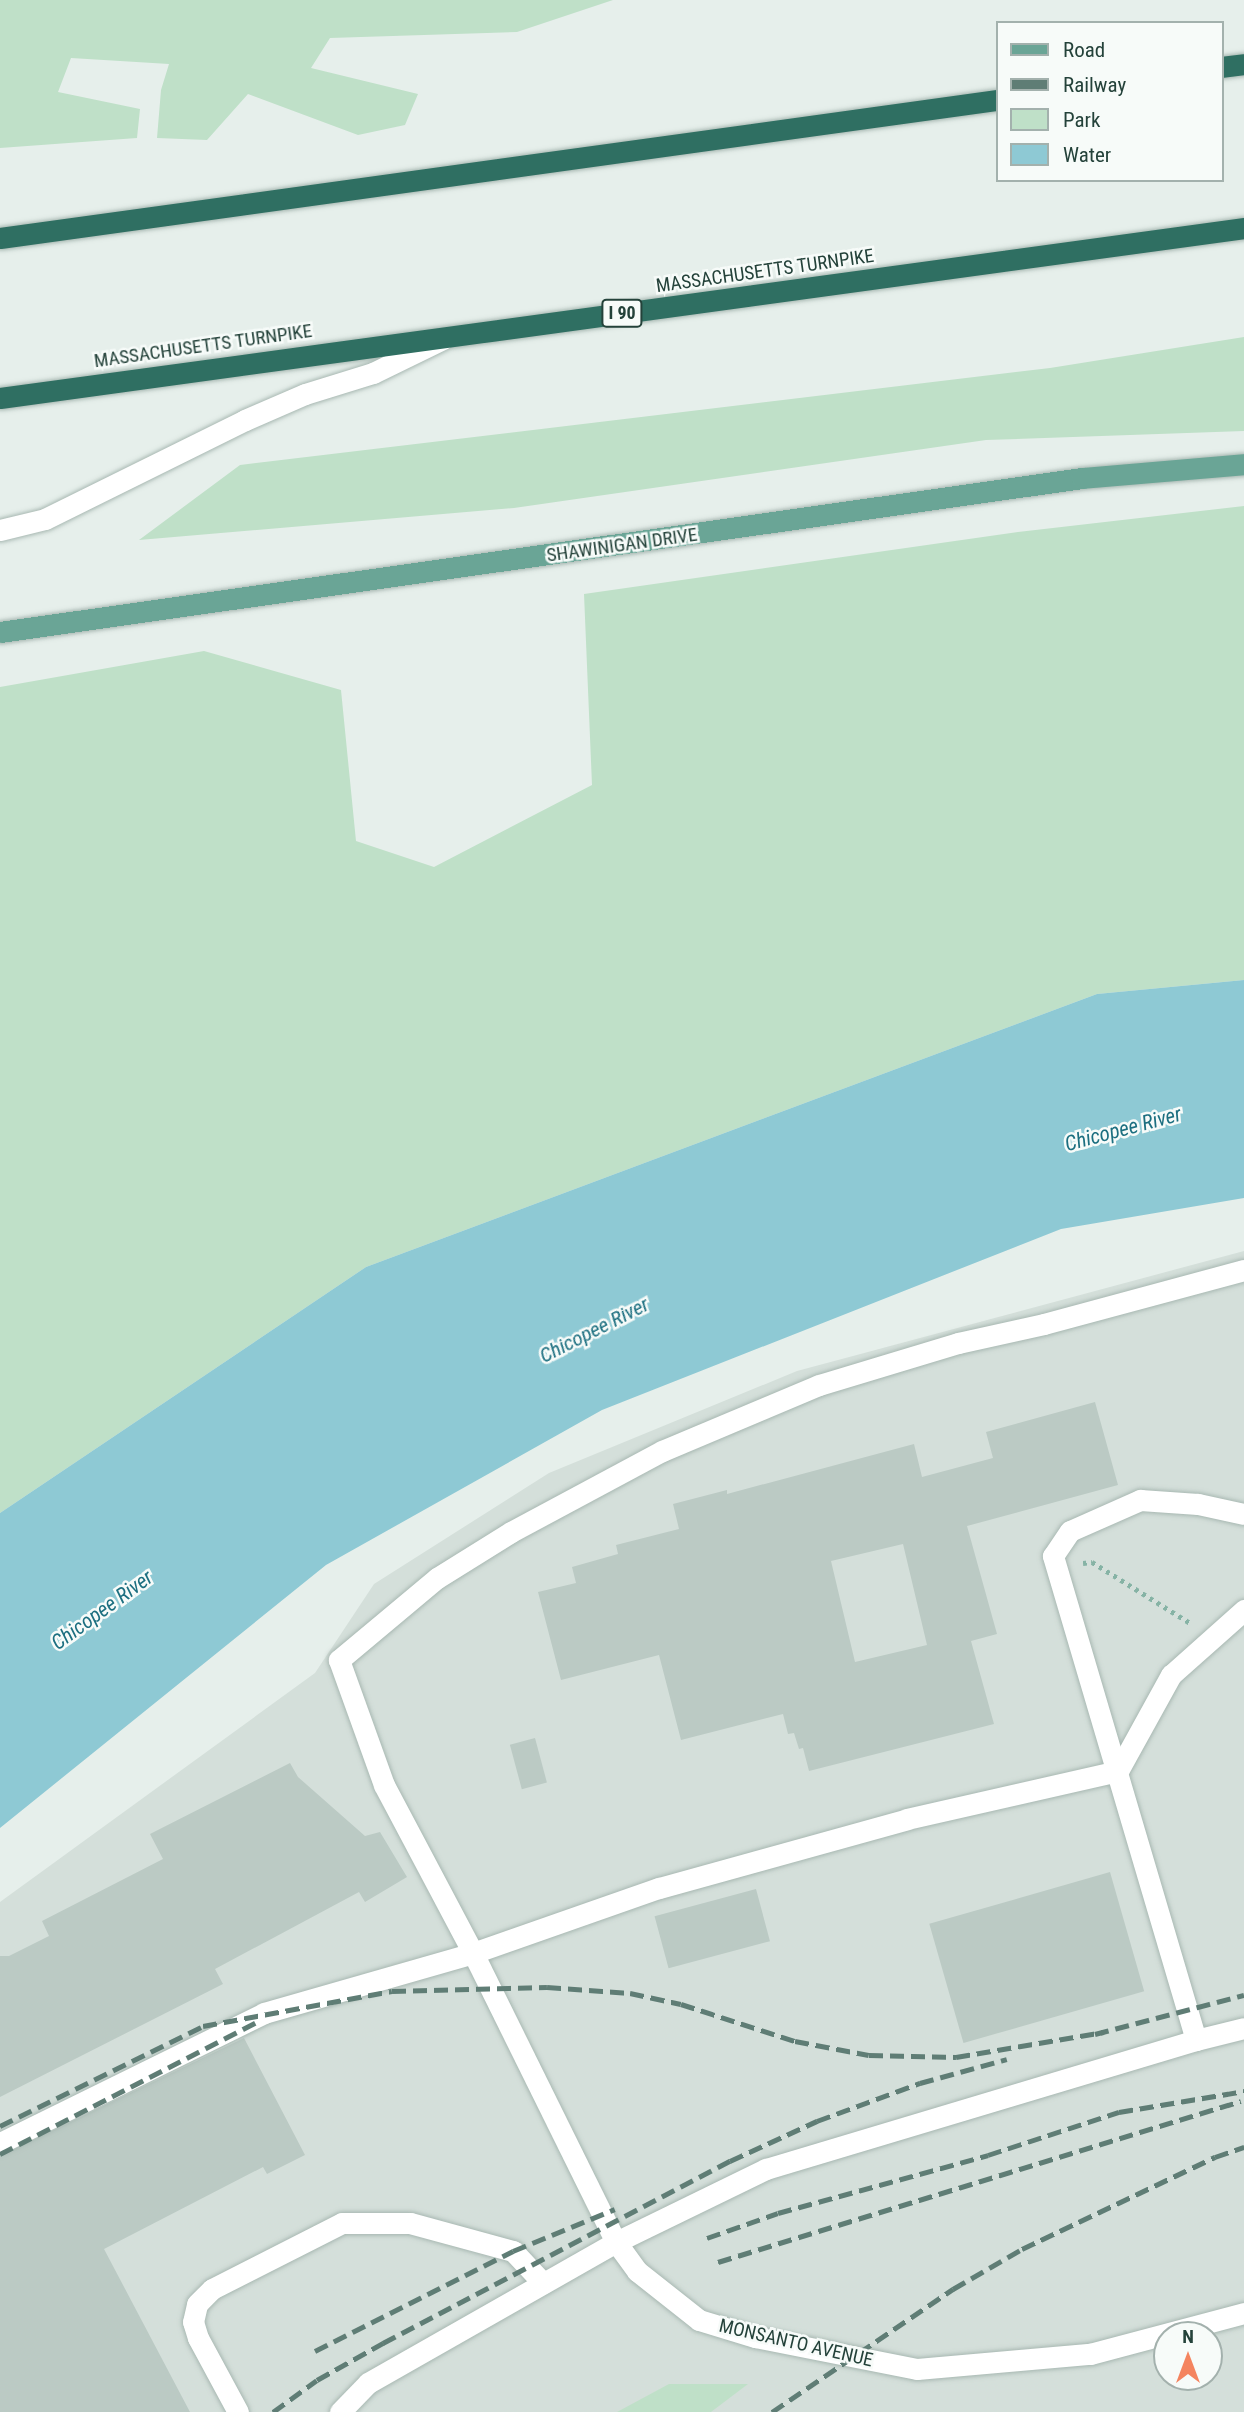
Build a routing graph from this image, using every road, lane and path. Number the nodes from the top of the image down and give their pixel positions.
1 (1244, 64) edge
2 (1223, 68) edge
3 (996, 100) edge
4 (1244, 228) edge
5 (0, 238) edge
6 (445, 338) junction
7 (0, 398) edge
8 (1244, 464) edge
9 (0, 530) edge
10 (0, 632) edge
11 (1244, 1270) edge
12 (1244, 1514) edge
13 (1056, 1564) junction
14 (1244, 1610) edge
15 (1213, 1637) junction
16 (1118, 1771) junction
17 (472, 1953) junction
18 (1244, 2028) edge
19 (1196, 2040) junction
20 (0, 2143) edge
21 (616, 2242) junction
22 (543, 2283) junction
23 (1244, 2313) edge
24 (238, 2412) edge
25 (340, 2412) edge

1 - 2 highway
3 - 5 highway
4 - 6 highway, MASSACHUSETTS TURNPIKE / I 90
6 - 7 highway, MASSACHUSETTS TURNPIKE / I 90
6 - 9 street
8 - 10 main road, SHAWINIGAN DRIVE
11 - 17 street, MONSANTO AVENUE
12 - 13 street
13 - 15 path
13 - 16 street
14 - 15 street
15 - 16 street
16 - 17 street
16 - 19 street
17 - 20 street
17 - 21 street, MONSANTO AVENUE
18 - 19 street
19 - 21 street
21 - 22 street
21 - 23 street, MONSANTO AVENUE
22 - 24 street
22 - 25 street

